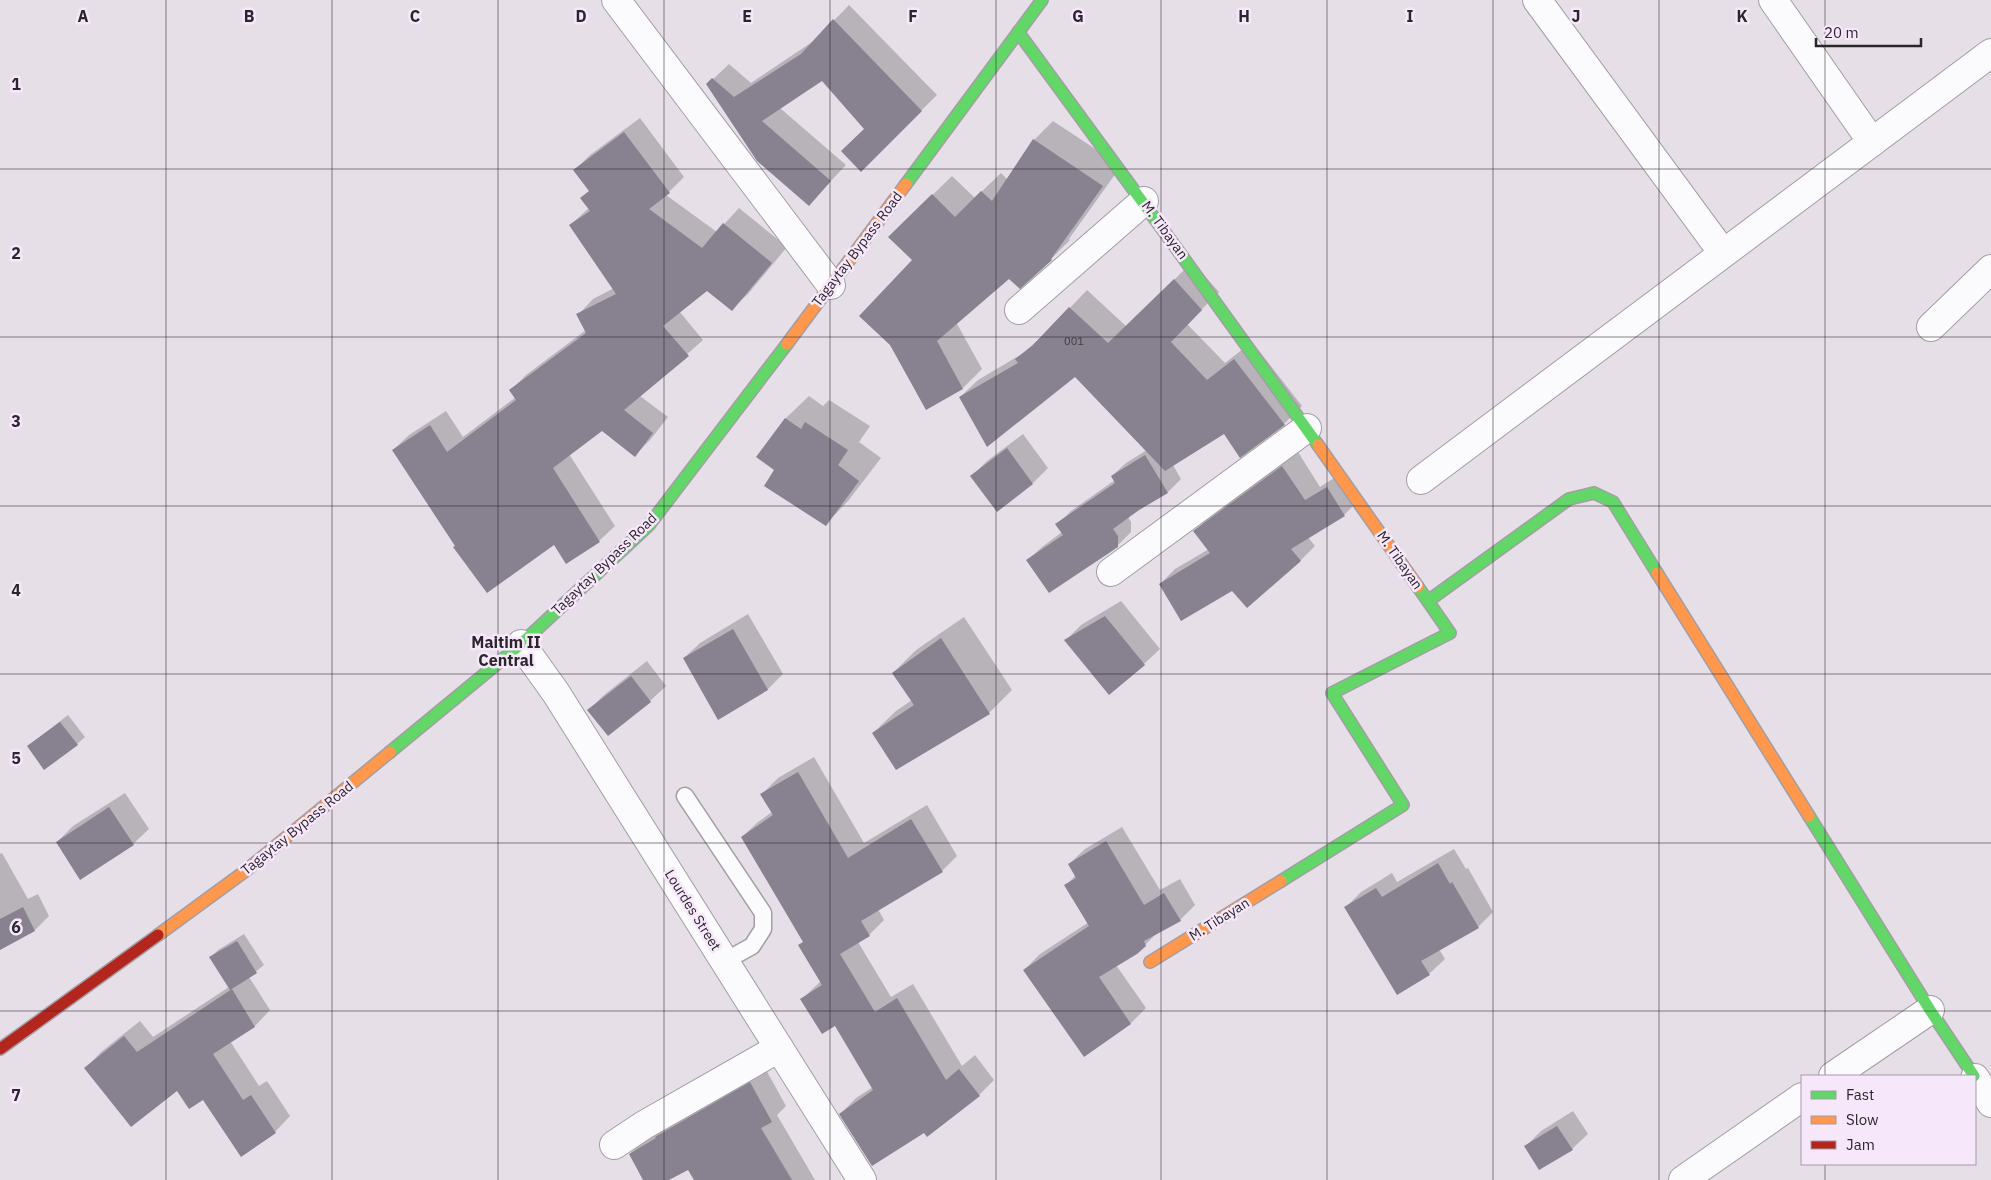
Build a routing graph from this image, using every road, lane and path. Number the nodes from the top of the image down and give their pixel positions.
1 (616, 0) edge
2 (1042, 0) edge
3 (1537, 0) edge
4 (1773, 0) edge
5 (1018, 32) junction
6 (1991, 53) edge
7 (1872, 142) junction
8 (1144, 201) junction
9 (1723, 253) junction
10 (1991, 270) edge
11 (831, 285) junction
12 (1019, 310) dead end
13 (1931, 327) dead end
14 (1307, 428) junction
15 (1421, 480) dead end
16 (1111, 572) dead end
17 (1428, 601) junction
18 (521, 644) junction
19 (685, 796) dead end
20 (725, 961) junction
21 (1150, 962) dead end
22 (1930, 1010) junction
23 (778, 1048) junction
24 (0, 1049) edge
25 (1834, 1075) edge
26 (1973, 1075) edge
27 (1976, 1080) edge
28 (1801, 1098) edge
29 (1991, 1103) edge
30 (614, 1145) dead end
31 (862, 1180) edge
32 (1683, 1180) edge

1 - 11 street
2 - 5 street, Tagaytay Bypass Road
3 - 9 street
4 - 7 street
5 - 8 street, M. Tibayan
5 - 11 street, Tagaytay Bypass Road
6 - 7 street
7 - 9 street
8 - 12 street
8 - 14 street, M. Tibayan
9 - 15 street
10 - 13 street
11 - 18 street, Tagaytay Bypass Road
14 - 16 street
14 - 17 street, M. Tibayan
17 - 21 street, M. Tibayan
17 - 22 street
18 - 20 street, Lourdes Street
18 - 24 street, Tagaytay Bypass Road
19 - 20 lane
20 - 23 street, Lourdes Street
22 - 25 street
22 - 26 street
23 - 30 street
23 - 31 street, Lourdes Street
27 - 29 street
28 - 32 street

